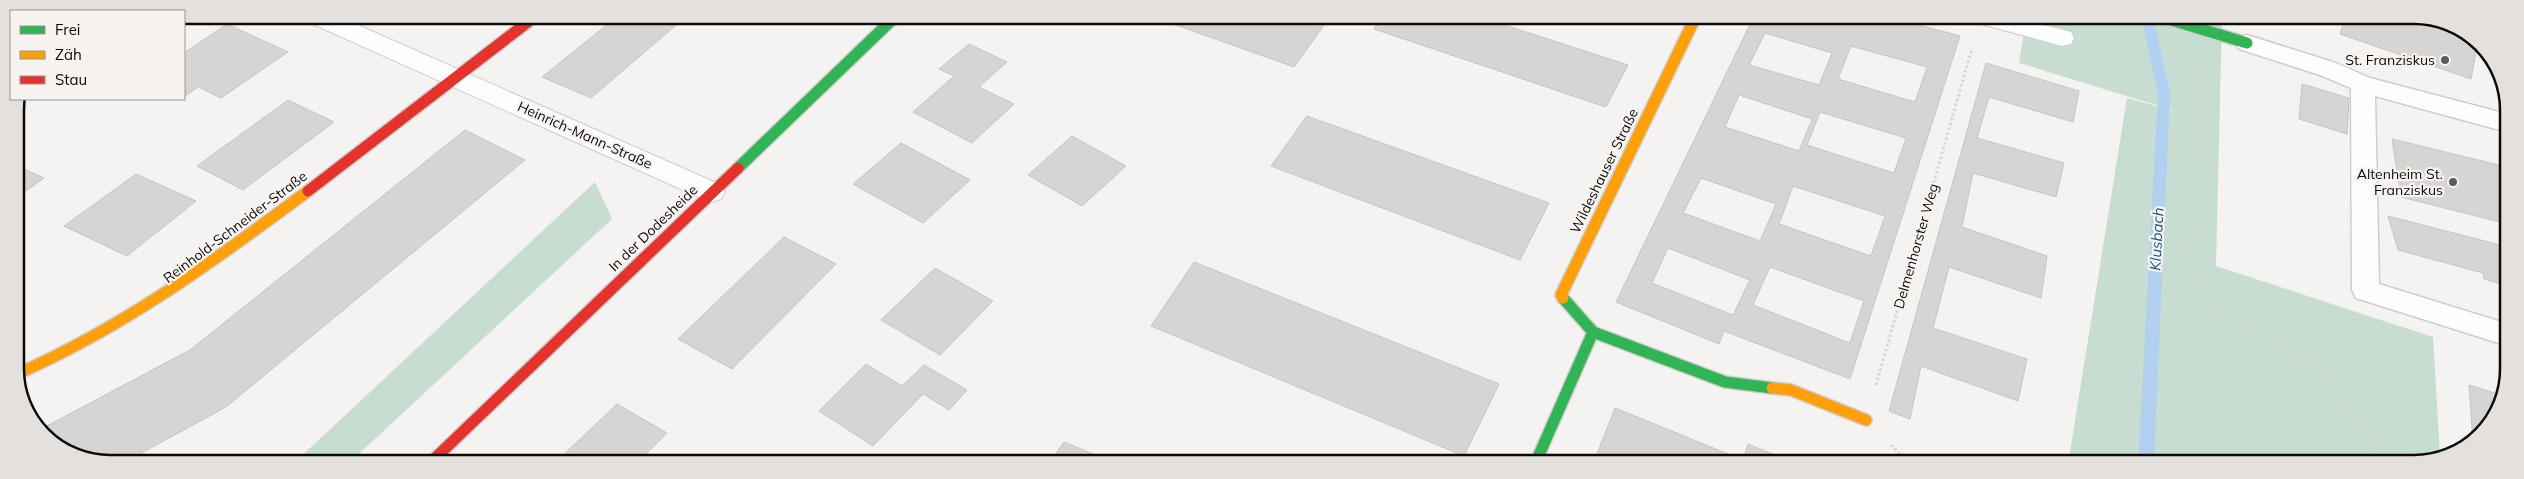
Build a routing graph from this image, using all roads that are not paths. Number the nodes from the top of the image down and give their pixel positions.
1 (334, 24) edge
2 (526, 24) edge
3 (888, 24) edge
4 (1692, 24) edge
5 (2011, 24) edge
6 (2188, 24) edge
7 (2062, 38) dead end
8 (2247, 43) joint
9 (457, 78) junction
10 (2363, 84) junction
11 (2500, 121) edge
12 (712, 192) junction
13 (1593, 332) junction
14 (2500, 332) edge
15 (24, 371) edge
16 (1866, 420) road end
17 (438, 455) edge
18 (1539, 455) edge

1 - 9 street, Heinrich-Mann-Straße
2 - 9 street
3 - 12 street, In der Dodesheide
4 - 13 street, Wildeshauser Straße
5 - 7 street
6 - 8 street
8 - 10 lane
9 - 12 street, Heinrich-Mann-Straße
9 - 15 street, Reinhold-Schneider-Straße
10 - 11 lane
10 - 14 lane
12 - 17 street, In der Dodesheide
13 - 16 street, Wildeshauser Straße
13 - 18 street

